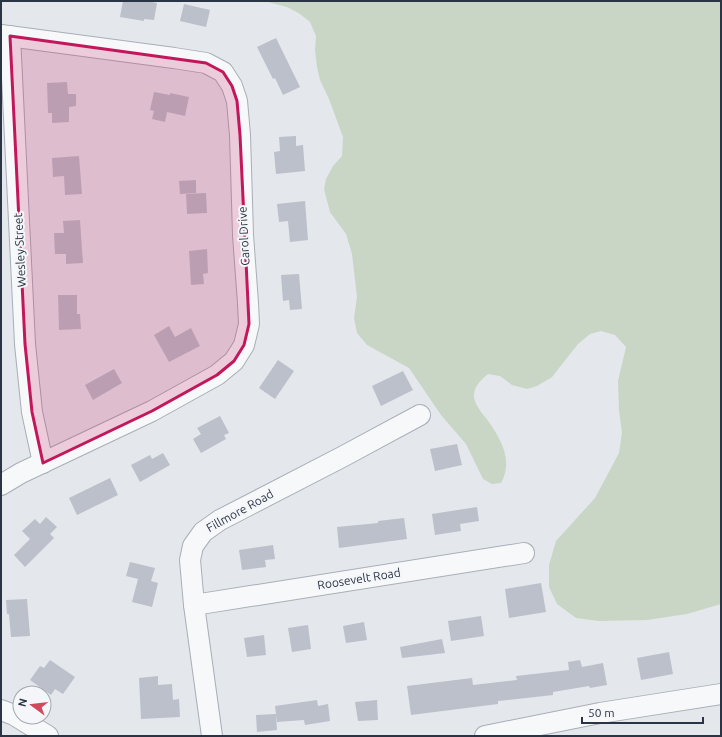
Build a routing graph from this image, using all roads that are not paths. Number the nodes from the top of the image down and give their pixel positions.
1 (6, 36) edge
2 (420, 415) dead end
3 (43, 463) junction
4 (1, 485) edge
5 (524, 553) dead end
6 (194, 605) junction
7 (721, 694) edge
8 (1, 710) edge
9 (48, 736) edge
10 (212, 736) edge
11 (485, 736) edge

1 - 3 street, Wesley Street
1 - 3 street, Carol Drive
2 - 6 street, Fillmore Road
3 - 4 street, Carol Drive
5 - 6 street, Roosevelt Road
6 - 10 street, Fillmore Road
7 - 11 street
8 - 9 street

